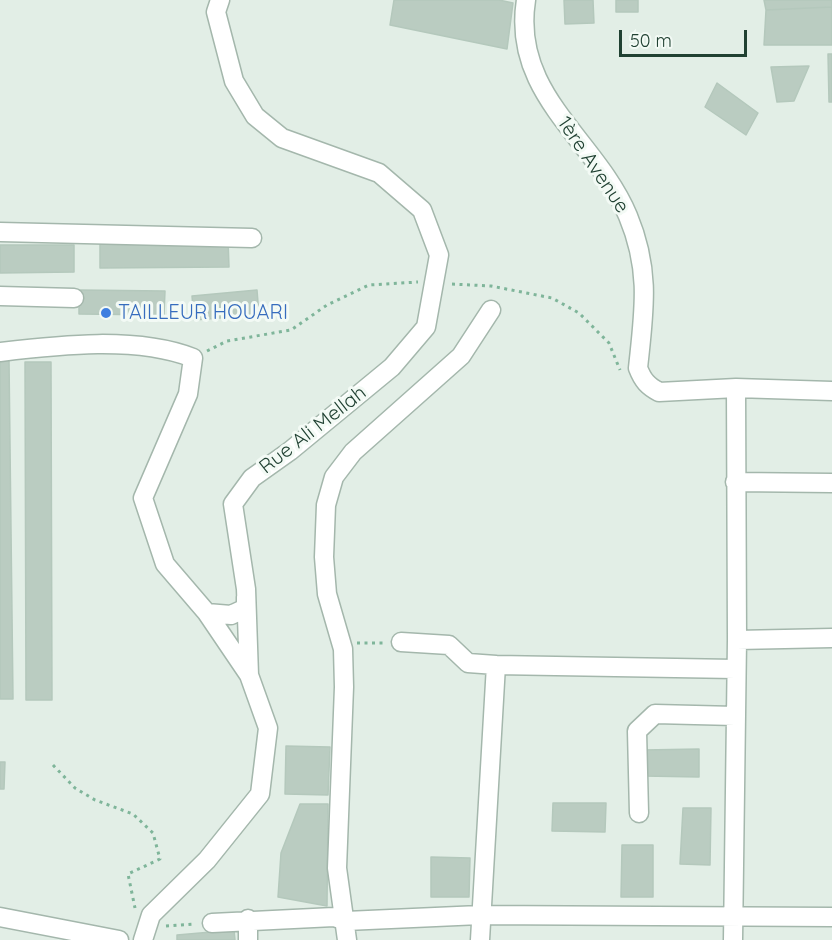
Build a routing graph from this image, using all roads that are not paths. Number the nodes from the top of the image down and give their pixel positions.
1 (220, 0) edge
2 (526, 0) edge
3 (0, 232) edge
4 (252, 238) dead end
5 (0, 296) edge
6 (74, 298) dead end
7 (491, 310) dead end
8 (0, 352) edge
9 (736, 388) junction
10 (832, 391) edge
11 (735, 482) junction
12 (832, 483) edge
13 (246, 589) junction
14 (207, 613) junction
15 (832, 638) edge
16 (737, 640) junction
17 (401, 642) road end
18 (496, 665) junction
19 (735, 669) junction
20 (249, 675) junction
21 (735, 716) junction
22 (639, 813) dead end
23 (480, 915) junction
24 (0, 917) edge
25 (832, 917) edge
26 (732, 918) junction
27 (248, 920) junction
28 (346, 921) junction
29 (212, 923) road end
30 (145, 934) edge
31 (119, 940) edge
32 (248, 940) edge
33 (347, 940) edge
34 (480, 940) edge
35 (733, 940) edge

1 - 13 street, Rue Ali Mellah
2 - 9 street, 1ère Avenue
3 - 4 street
5 - 6 street
7 - 28 street
8 - 14 street
9 - 10 street
9 - 11 street
11 - 12 street
11 - 16 street
13 - 14 street
13 - 20 street, Rue Ali Mellah
14 - 20 street
15 - 16 street
16 - 19 street
17 - 18 street
18 - 19 street
18 - 23 street
19 - 21 street
20 - 30 street, Rue Ali Mellah
21 - 22 street
21 - 26 street
23 - 26 street
23 - 28 street
23 - 34 street
24 - 31 street
25 - 26 street
26 - 35 street
27 - 28 street
27 - 29 street
27 - 32 street
28 - 33 street

